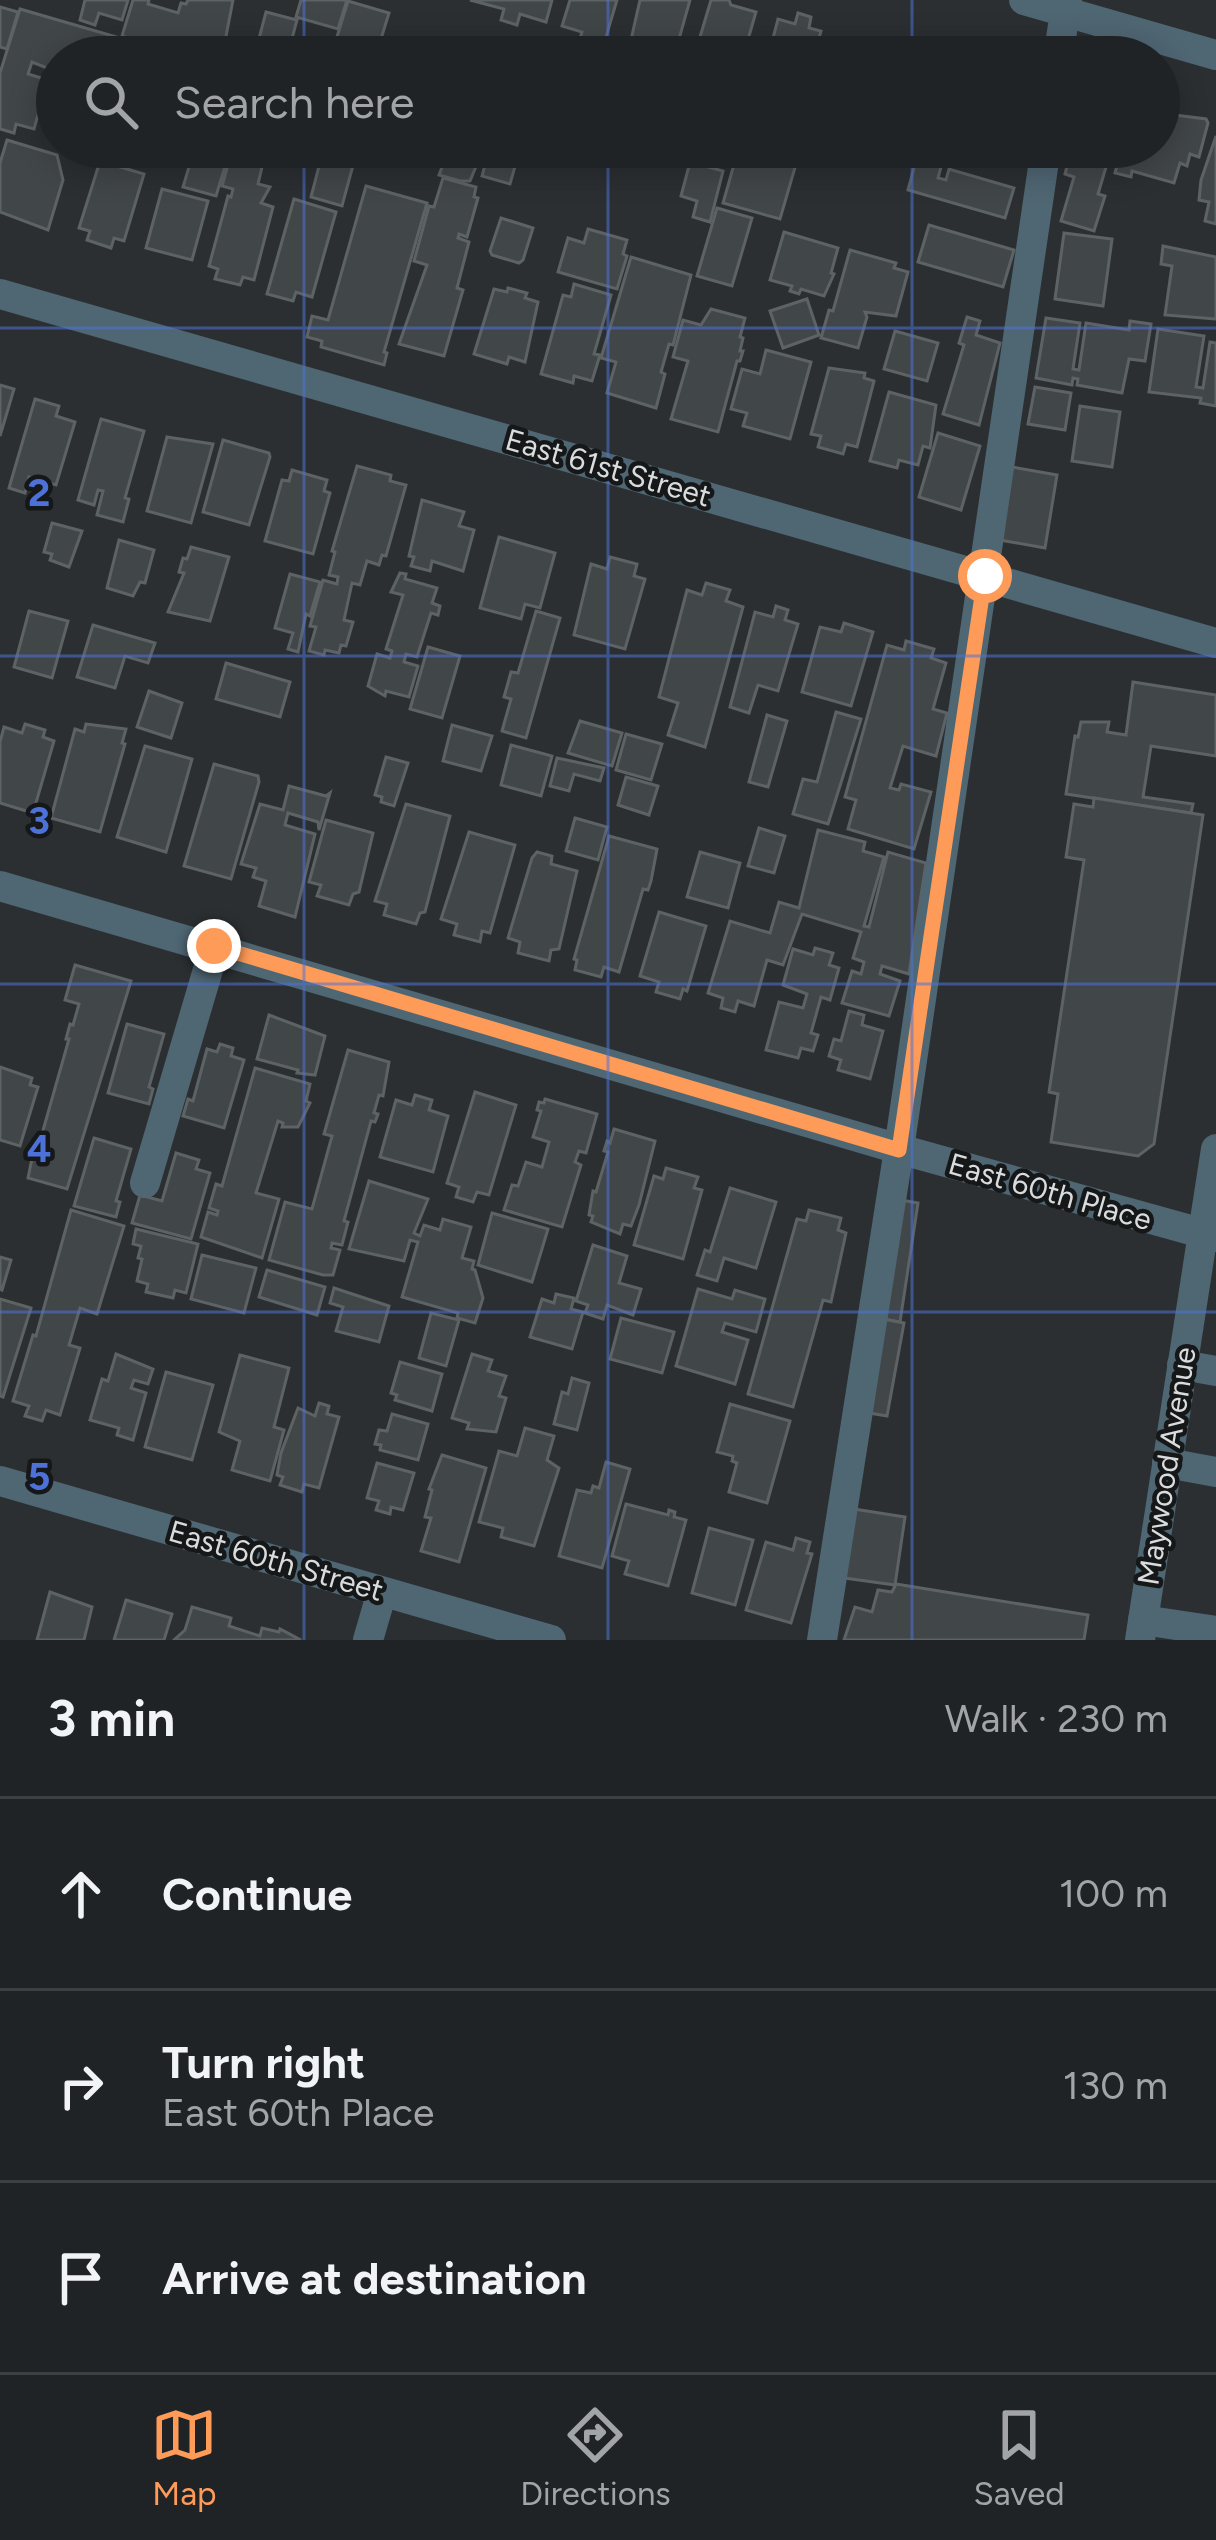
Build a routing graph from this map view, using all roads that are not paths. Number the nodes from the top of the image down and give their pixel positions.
1 (1024, 0) edge
2 (1066, 6) edge
3 (1061, 36) edge
4 (1158, 36) edge
5 (1180, 43) edge
6 (1216, 55) edge
7 (1043, 168) edge
8 (0, 294) edge
9 (985, 576) junction
10 (1216, 643) edge
11 (0, 886) edge
12 (214, 946) junction
13 (1216, 1149) edge
14 (899, 1150) junction
15 (145, 1183) dead end
16 (1209, 1236) edge
17 (1182, 1365) junction
18 (1216, 1370) edge
19 (1167, 1463) junction
20 (1216, 1472) edge
21 (0, 1481) edge
22 (382, 1592) junction
23 (1141, 1630) edge
24 (1216, 1631) edge
25 (368, 1640) edge
26 (551, 1640) edge
27 (822, 1640) edge

1 - 2 street
2 - 3 street
2 - 4 street
5 - 6 street
7 - 9 street
8 - 9 street, East 61st Street
9 - 10 street, East 61st Street
9 - 14 street
11 - 12 street, East 60th Place
12 - 14 street, East 60th Place
12 - 15 street
13 - 16 street, Maywood Avenue
14 - 16 street, East 60th Place
14 - 27 street
16 - 17 street, Maywood Avenue
17 - 18 street
17 - 19 street, Maywood Avenue
19 - 20 street
19 - 23 street, Maywood Avenue
21 - 22 street, East 60th Street
22 - 25 street
22 - 26 street, East 60th Street
23 - 24 street

